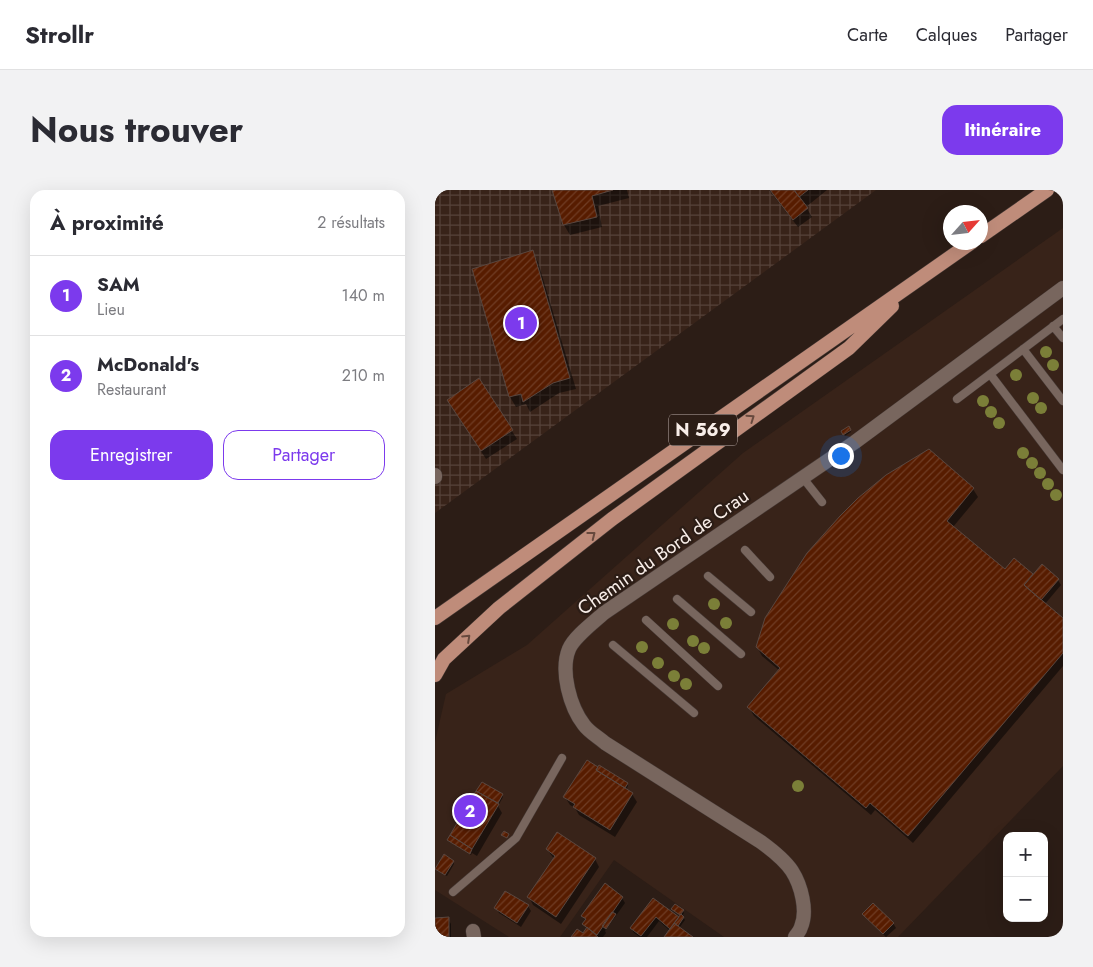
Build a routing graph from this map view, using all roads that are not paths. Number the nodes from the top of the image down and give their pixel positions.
1 (1047, 190) edge
2 (988, 231) edge
3 (960, 250) edge
4 (923, 276) junction
5 (1063, 288) edge
6 (1063, 319) edge
7 (1053, 326) junction
8 (1063, 338) edge
9 (1023, 349) junction
10 (990, 374) junction
11 (957, 399) dead end
12 (1063, 401) edge
13 (1063, 470) edge
14 (803, 478) junction
15 (822, 502) dead end
16 (745, 550) dead end
17 (521, 558) junction
18 (709, 576) dead end
19 (770, 577) dead end
20 (677, 599) dead end
21 (435, 607) edge
22 (751, 612) dead end
23 (435, 618) edge
24 (646, 620) dead end
25 (613, 645) dead end
26 (741, 654) dead end
27 (435, 675) edge
28 (718, 686) dead end
29 (693, 713) dead end
30 (562, 758) dead end
31 (453, 892) dead end
32 (795, 937) edge

1 - 2 main road
3 - 4 main road, N 569
4 - 17 main road, N 569
27 -> 4 main road, N 569
5 - 14 street, Chemin du Bord de Crau
6 - 7 lane
7 - 8 lane
7 - 9 lane
9 - 10 lane
9 - 12 lane
10 - 11 lane
10 - 13 lane
14 - 15 lane
14 - 32 street, Chemin du Bord de Crau
16 - 19 lane
17 - 21 main road, N 569
17 - 23 main road, N 569
18 - 22 lane
20 - 26 lane
24 - 28 lane
25 - 29 lane
30 - 31 lane

